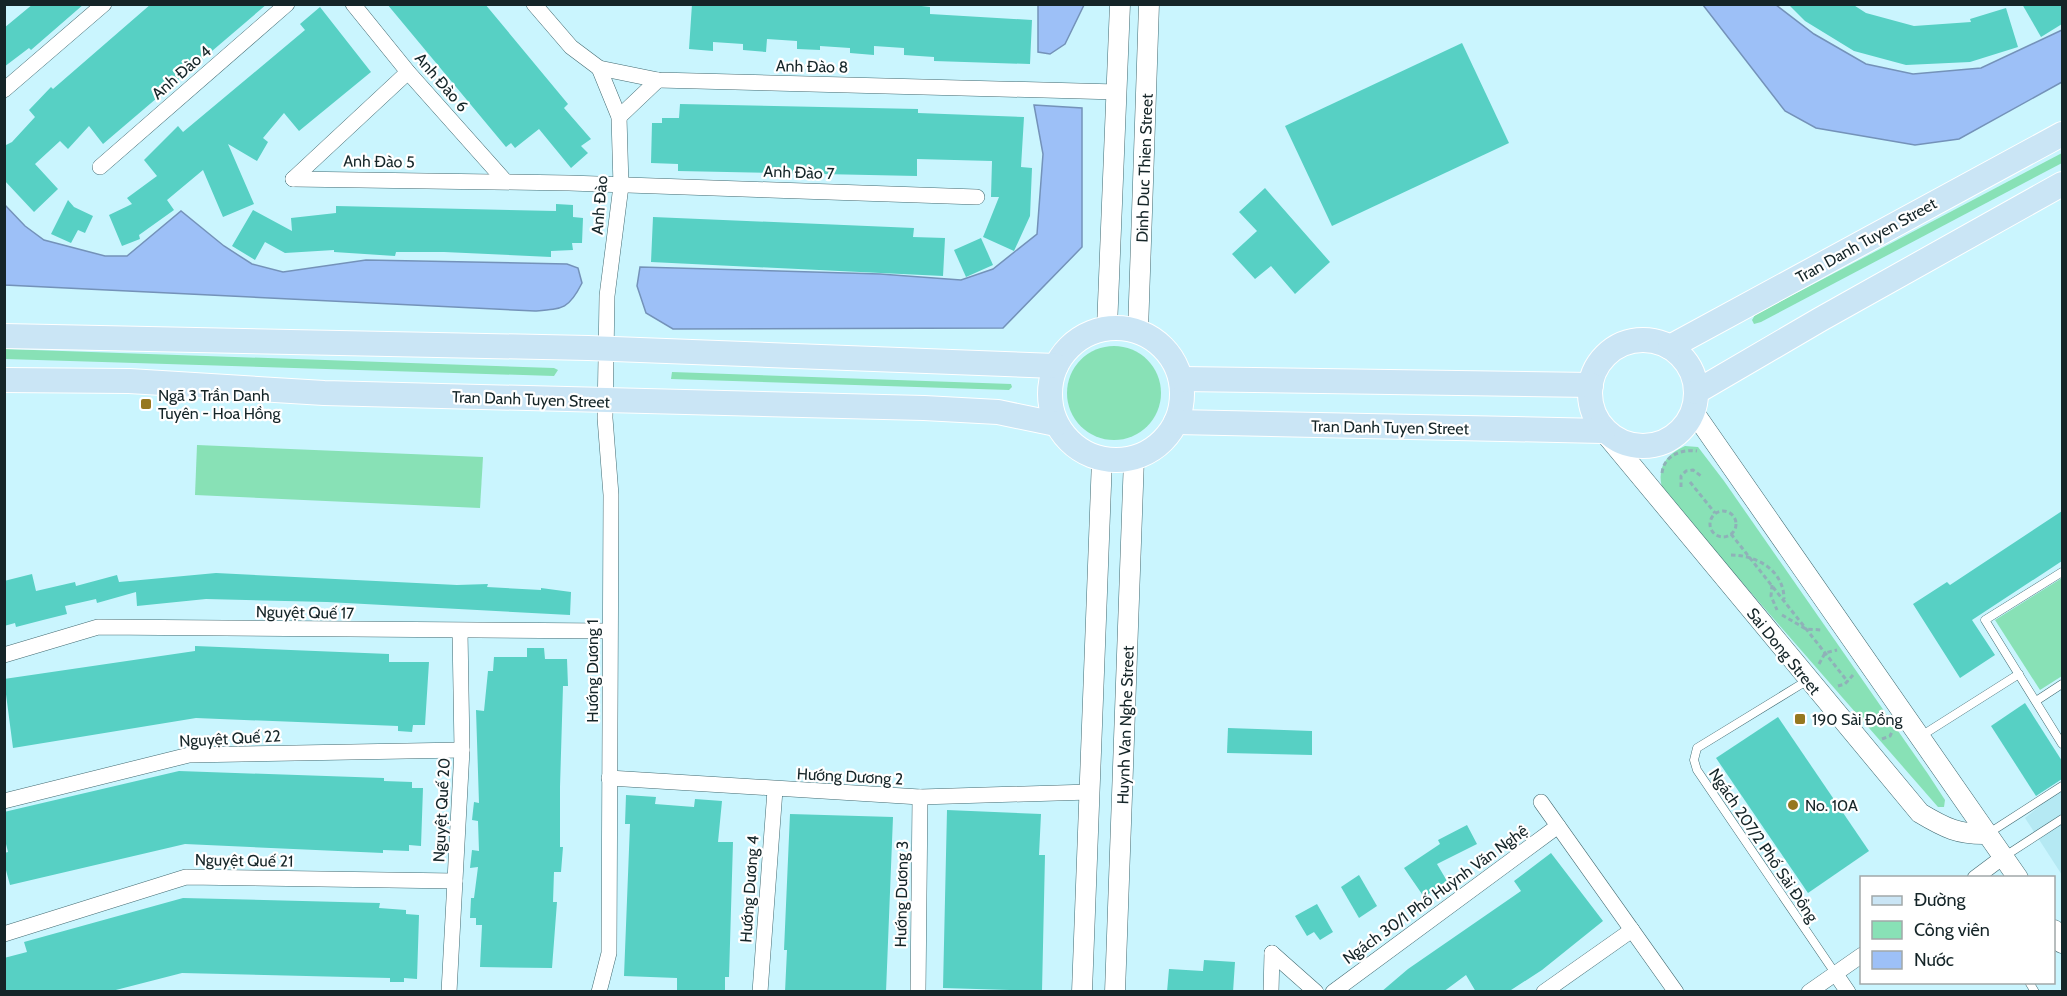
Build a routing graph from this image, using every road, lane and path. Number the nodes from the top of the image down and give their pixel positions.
1 (104, 4) edge
2 (287, 4) edge
3 (353, 4) edge
4 (534, 4) edge
5 (1120, 4) edge
6 (1149, 4) edge
7 (599, 68) junction
8 (408, 72) junction
9 (658, 80) junction
10 (4, 90) edge
11 (1117, 92) junction
12 (619, 117) junction
13 (2062, 134) edge
14 (1114, 159) junction
15 (1144, 159) junction
16 (100, 167) dead end
17 (505, 182) junction
18 (2062, 184) edge
19 (621, 186) junction
20 (977, 197) dead end
21 (1107, 328) junction
22 (1138, 331) junction
23 (4, 336) edge
24 (1670, 347) junction
25 (606, 349) junction
26 (1056, 366) junction
27 (1181, 379) junction
28 (4, 380) edge
29 (1591, 385) junction
30 (606, 401) junction
31 (1695, 402) junction
32 (1176, 422) junction
33 (1056, 424) junction
34 (1604, 431) junction
35 (1700, 452) dead end
36 (1134, 458) junction
37 (1101, 459) junction
38 (1701, 476) dead end
39 (1662, 481) dead end
40 (1690, 482) dead end
41 (1681, 487) dead end
42 (1742, 510) dead end
43 (1715, 513) junction
44 (1734, 516) junction
45 (1731, 534) junction
46 (1723, 557) dead end
47 (1750, 558) junction
48 (1782, 568) dead end
49 (2062, 572) edge
50 (1775, 574) junction
51 (1772, 585) junction
52 (1784, 601) junction
53 (1818, 621) dead end
54 (1806, 628) junction
55 (1824, 630) junction
56 (460, 631) junction
57 (609, 631) junction
58 (1828, 636) dead end
59 (1833, 643) dead end
60 (1837, 650) junction
61 (1825, 653) junction
62 (4, 655) edge
63 (1811, 657) dead end
64 (1843, 658) dead end
65 (1848, 666) dead end
66 (1817, 673) junction
67 (1854, 674) junction
68 (2019, 674) junction
69 (1848, 682) junction
70 (1860, 683) dead end
71 (2062, 684) edge
72 (1844, 695) dead end
73 (2036, 702) junction
74 (1886, 721) dead end
75 (1893, 730) junction
76 (1920, 737) junction
77 (1900, 740) dead end
78 (2062, 744) edge
79 (1890, 748) dead end
80 (462, 750) junction
81 (609, 778) junction
82 (2062, 786) edge
83 (775, 790) junction
84 (1090, 792) junction
85 (920, 797) junction
86 (4, 801) edge
87 (1541, 802) dead end
88 (2062, 819) edge
89 (1558, 826) junction
90 (1988, 834) junction
91 (2004, 857) junction
92 (1978, 876) edge
93 (2017, 876) edge
94 (455, 881) junction
95 (1632, 930) junction
96 (4, 934) edge
97 (1860, 956) edge
98 (1835, 973) junction
99 (449, 992) edge
100 (599, 992) edge
101 (760, 992) edge
102 (918, 992) edge
103 (1082, 992) edge
104 (1115, 992) edge
105 (1272, 992) edge
106 (1316, 992) edge
107 (1333, 992) edge
108 (1544, 992) edge
109 (1676, 992) edge
110 (1809, 992) edge
111 (1848, 992) edge

1 - 10 street
2 - 16 street, Anh Đào 4
3 - 8 street, Anh Đào 6
4 - 7 street, Anh Đào 8
5 - 11 street, Dinh Duc Thien Street
6 - 15 street, Dinh Duc Thien Street
7 - 9 street, Anh Đào 8
7 - 12 street, Anh Đào
8 - 17 street, Anh Đào 6
8 - 17 street, Anh Đào 5
9 - 11 street, Anh Đào 8
9 - 12 street
11 - 14 street, Dinh Duc Thien Street
12 - 19 street, Anh Đào
13 - 24 main road, Tran Danh Tuyen Street
14 - 15 street
14 - 21 street, Dinh Duc Thien Street
15 - 22 street, Dinh Duc Thien Street
17 - 19 street, Anh Đào 5
18 - 31 main road
19 - 20 street, Anh Đào 7
19 - 25 street, Anh Đào
21 - 22 main road
21 - 26 main road
22 - 27 main road
23 - 25 main road
24 - 29 main road
24 - 31 main road
25 - 26 main road
25 - 30 street, Hướng Dương 1
26 - 33 main road
27 - 29 main road
27 - 32 main road
28 - 30 main road, Tran Danh Tuyen Street
29 - 34 main road
30 - 33 main road, Tran Danh Tuyen Street
30 - 57 street, Hướng Dương 1
31 - 34 main road
31 - 76 street
32 - 34 main road, Tran Danh Tuyen Street
32 - 36 main road
33 - 37 main road
34 - 66 street, Sai Dong Street
35 - 39 path
36 - 37 main road
36 - 104 street, Huynh Van Nghe Street
37 - 84 street, Huynh Van Nghe Street
38 - 41 path
40 - 43 path
42 - 44 path
43 - 44 path
43 - 45 path
44 - 45 path
45 - 47 path
46 - 47 path
47 - 50 path
47 - 51 path
48 - 50 path
49 - 68 lane
50 - 52 path
51 - 52 path
51 - 54 path
52 - 54 path
53 - 55 path
54 - 55 path
54 - 61 path
55 - 58 path
56 - 57 street, Nguyệt Quế 17
56 - 62 street, Nguyệt Quế 17
56 - 80 street, Nguyệt Quế 20
57 - 81 street, Hướng Dương 1
59 - 60 path
60 - 61 path
60 - 64 path
61 - 66 path
61 - 69 path
63 - 66 path
65 - 67 path
66 - 90 street, Sai Dong Street
66 - 98 lane, Ngách 207/2 Phố Sài Đồng
67 - 69 path
67 - 70 path
68 - 73 lane
68 - 76 lane
69 - 72 path
71 - 73 lane
73 - 78 lane
74 - 75 path
75 - 77 path
75 - 79 path
76 - 90 street
80 - 86 street, Nguyệt Quế 22
80 - 94 street, Nguyệt Quế 20
81 - 83 street, Hướng Dương 2
81 - 100 street, Hướng Dương 1
82 - 90 lane
83 - 85 street, Hướng Dương 2
83 - 101 street, Hướng Dương 4
84 - 85 street, Hướng Dương 2
84 - 103 street, Huynh Van Nghe Street
85 - 102 street, Hướng Dương 3
87 - 89 street
88 - 91 lane
89 - 95 street
89 - 107 street, Ngách 30/1 Phố Huỳnh Văn Nghệ
90 - 91 street
91 - 92 street
91 - 93 street
94 - 96 street, Nguyệt Quế 21
94 - 99 street, Nguyệt Quế 20
95 - 108 street
95 - 109 street
97 - 98 street
98 - 110 street
98 - 111 street
105 - 106 street

